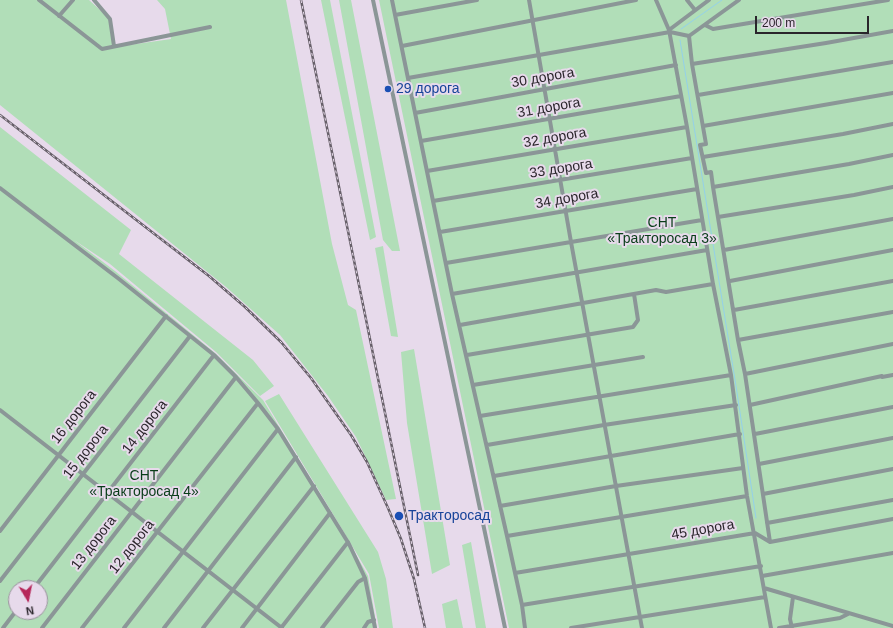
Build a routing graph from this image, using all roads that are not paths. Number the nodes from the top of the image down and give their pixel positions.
1 (39, 0) edge
2 (73, 0) edge
3 (94, 0) edge
4 (373, 0) edge
5 (392, 0) edge
6 (477, 0) edge
7 (529, 0) edge
8 (636, 0) edge
9 (656, 0) edge
10 (687, 0) edge
11 (709, 0) edge
12 (739, 0) edge
13 (888, 0) edge
14 (695, 10) junction
15 (395, 15) junction
16 (59, 16) junction
17 (533, 21) junction
18 (705, 25) junction
19 (210, 27) dead end
20 (670, 31) junction
21 (893, 31) edge
22 (689, 36) junction
23 (114, 46) junction
24 (402, 46) junction
25 (539, 54) junction
26 (893, 62) edge
27 (692, 64) junction
28 (676, 65) junction
29 (408, 78) junction
30 (545, 88) junction
31 (893, 93) edge
32 (698, 95) junction
33 (681, 96) junction
34 (415, 113) junction
35 (551, 119) junction
36 (893, 124) edge
37 (703, 126) junction
38 (687, 127) junction
39 (421, 141) junction
40 (556, 150) junction
41 (893, 155) edge
42 (703, 157) junction
43 (692, 158) junction
44 (427, 171) junction
45 (560, 180) junction
46 (713, 187) junction
47 (893, 187) edge
48 (0, 188) edge
49 (697, 189) junction
50 (433, 201) junction
51 (566, 211) junction
52 (718, 217) junction
53 (893, 219) edge
54 (702, 220) junction
55 (440, 232) junction
56 (571, 242) junction
57 (707, 250) junction
58 (724, 250) junction
59 (893, 250) edge
60 (446, 263) junction
61 (577, 273) junction
62 (730, 281) junction
63 (893, 281) edge
64 (713, 284) junction
65 (452, 294) junction
66 (634, 294) junction
67 (583, 304) junction
68 (734, 310) junction
69 (893, 312) edge
70 (166, 316) junction
71 (460, 326) junction
72 (589, 335) junction
73 (190, 336) junction
74 (738, 340) junction
75 (893, 344) edge
76 (214, 355) junction
77 (467, 355) junction
78 (643, 357) dead end
79 (594, 366) junction
80 (745, 374) junction
81 (731, 375) junction
82 (893, 375) edge
83 (236, 377) junction
84 (473, 385) junction
85 (599, 396) junction
86 (258, 403) junction
87 (736, 405) junction
88 (750, 405) junction
89 (893, 407) edge
90 (0, 410) edge
91 (480, 416) junction
92 (604, 425) junction
93 (278, 429) junction
94 (740, 434) junction
95 (755, 434) junction
96 (893, 438) edge
97 (487, 446) junction
98 (58, 456) junction
99 (610, 456) junction
100 (296, 458) junction
101 (759, 464) junction
102 (743, 468) junction
103 (893, 470) edge
104 (83, 474) junction
105 (494, 476) junction
106 (314, 486) junction
107 (616, 486) junction
108 (107, 493) junction
109 (763, 494) junction
110 (747, 496) junction
111 (893, 500) edge
112 (500, 506) junction
113 (132, 512) junction
114 (330, 513) junction
115 (621, 517) junction
116 (893, 519) edge
117 (767, 523) junction
118 (0, 531) edge
119 (158, 532) junction
120 (754, 533) junction
121 (507, 536) junction
122 (348, 542) junction
123 (770, 542) junction
124 (183, 552) junction
125 (893, 553) edge
126 (628, 554) junction
127 (760, 566) junction
128 (208, 571) junction
129 (515, 573) junction
130 (762, 576) junction
131 (365, 578) junction
132 (40, 580) edge
133 (0, 581) edge
134 (634, 586) junction
135 (764, 588) junction
136 (233, 590) junction
137 (765, 596) junction
138 (793, 598) junction
139 (522, 605) junction
140 (257, 609) junction
141 (848, 614) junction
142 (640, 617) junction
143 (9, 620) edge
144 (374, 620) junction
145 (893, 626) edge
146 (791, 627) edge
147 (3, 628) edge
148 (42, 628) edge
149 (82, 628) edge
150 (124, 628) edge
151 (164, 628) edge
152 (203, 628) edge
153 (242, 628) edge
154 (281, 628) edge
155 (322, 628) edge
156 (364, 628) edge
157 (375, 628) edge
158 (505, 628) edge
159 (525, 628) edge
160 (571, 628) edge
161 (642, 628) edge
162 (771, 628) edge
163 (779, 628) edge

1 - 16 street
2 - 16 street
3 - 23 street
4 - 158 street
5 - 15 street
6 - 15 street
7 - 17 street
8 - 17 street
9 - 20 street
10 - 14 street
11 - 14 street
12 - 18 street
13 - 18 street
14 - 20 street
15 - 24 street
16 - 23 street
17 - 24 street
17 - 25 street
18 - 22 street
19 - 23 street
20 - 22 street
20 - 25 street
20 - 28 street
21 - 27 street
22 - 27 street
24 - 29 street
25 - 29 street
25 - 30 street
26 - 32 street
27 - 32 street
28 - 30 street, 30 дорога
28 - 33 street
29 - 34 street
30 - 34 street, 30 дорога
30 - 35 street
31 - 37 street
32 - 37 street
33 - 35 street, 31 дорога
33 - 38 street
34 - 39 street
35 - 39 street, 31 дорога
35 - 40 street
36 - 42 street
37 - 42 street
38 - 40 street, 32 дорога
38 - 43 street
39 - 44 street
40 - 44 street, 32 дорога
40 - 45 street
41 - 46 street
42 - 46 street
43 - 45 street, 33 дорога
43 - 49 street
44 - 50 street
45 - 50 street, 33 дорога
45 - 51 street
46 - 52 street
47 - 52 street
48 - 70 street
49 - 51 street, 34 дорога
49 - 54 street
50 - 55 street
51 - 55 street, 34 дорога
51 - 56 street
52 - 58 street
53 - 58 street
54 - 56 street
54 - 57 street
55 - 60 street
56 - 60 street
56 - 61 street
57 - 61 street
57 - 64 street
58 - 62 street
59 - 62 street
60 - 65 street
61 - 65 street
61 - 67 street
62 - 68 street
63 - 68 street
64 - 66 street
64 - 81 street
65 - 71 street
66 - 67 street
66 - 72 street
67 - 71 street
67 - 72 street
68 - 74 street
69 - 74 street
70 - 73 street
70 - 98 street, 16 дорога
71 - 77 street
72 - 77 street
72 - 79 street
73 - 76 street
73 - 104 street, 15 дорога
74 - 80 street
75 - 80 street
76 - 83 street
76 - 108 street, 14 дорога
77 - 84 street
78 - 79 street
79 - 84 street
79 - 85 street
80 - 88 street
81 - 85 street
81 - 87 street
82 - 88 street
83 - 86 street
83 - 113 street, 13 дорога
84 - 91 street
85 - 91 street
85 - 92 street
86 - 93 street
86 - 119 street, 12 дорога
87 - 92 street
87 - 94 street
88 - 95 street
89 - 95 street
90 - 98 street
91 - 97 street
92 - 97 street
92 - 99 street
93 - 100 street
93 - 124 street
94 - 99 street
94 - 102 street
95 - 101 street
96 - 101 street
97 - 105 street
98 - 104 street
98 - 118 street, 16 дорога
99 - 105 street
99 - 107 street
100 - 106 street
100 - 128 street
101 - 109 street
102 - 107 street
102 - 110 street
103 - 109 street
104 - 108 street
104 - 133 street, 15 дорога
105 - 112 street
106 - 114 street
106 - 136 street
107 - 112 street
107 - 115 street
108 - 113 street
108 - 132 street, 14 дорога
109 - 117 street
110 - 115 street
110 - 120 street
111 - 117 street
112 - 121 street
113 - 119 street
113 - 148 street, 13 дорога
114 - 122 street
114 - 140 street
115 - 121 street
115 - 126 street
116 - 123 street
117 - 123 street
119 - 124 street
119 - 149 street, 12 дорога
120 - 123 street, 45 дорога
120 - 126 street, 45 дорога
120 - 127 street
121 - 129 street
122 - 131 street
122 - 154 street
124 - 128 street
124 - 150 street
125 - 130 street
126 - 129 street, 45 дорога
126 - 134 street
127 - 130 street
127 - 134 street
128 - 136 street
128 - 151 street
129 - 139 street
130 - 135 street
131 - 144 street
131 - 155 street
134 - 139 street
134 - 142 street
135 - 137 street
135 - 138 street
136 - 140 street
136 - 152 street
137 - 142 street
137 - 162 street
138 - 141 street
138 - 146 street
139 - 159 street
140 - 153 street
140 - 154 street
141 - 145 street
141 - 146 street
142 - 160 street
142 - 161 street
143 - 147 street
144 - 156 street
144 - 157 street
146 - 163 street

